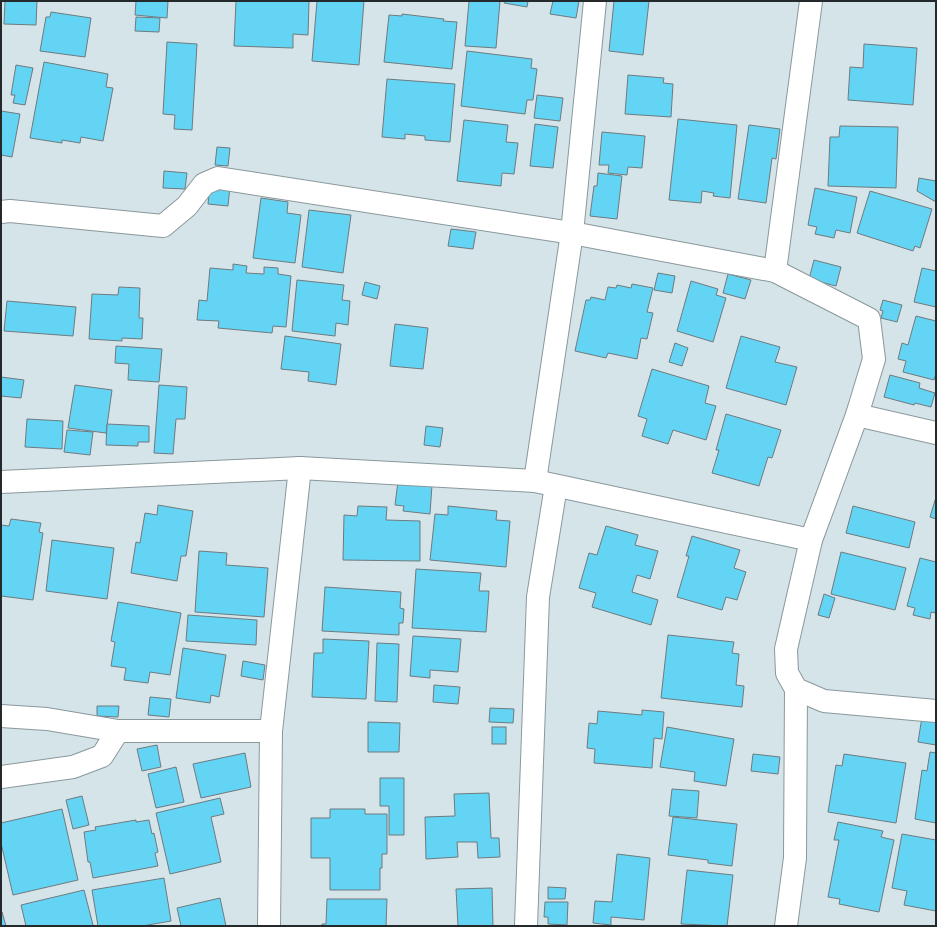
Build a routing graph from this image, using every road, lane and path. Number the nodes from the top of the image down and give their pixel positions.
1 (595, 1) edge
2 (811, 1) edge
3 (1, 212) edge
4 (572, 233) junction
5 (775, 271) junction
6 (857, 415) junction
7 (936, 433) edge
8 (300, 468) junction
9 (535, 481) junction
10 (1, 482) edge
11 (556, 486) junction
12 (812, 540) junction
13 (796, 689) junction
14 (936, 711) edge
15 (1, 716) edge
16 (118, 731) junction
17 (271, 731) junction
18 (1, 777) edge
19 (269, 926) edge
20 (526, 926) edge
21 (786, 926) edge

1 - 4 street
2 - 5 street
3 - 4 street
4 - 5 street
4 - 9 street
5 - 6 street
6 - 7 street
6 - 12 street
8 - 9 street
8 - 10 street
8 - 17 street
9 - 11 street
11 - 12 street
11 - 20 street
12 - 13 street
13 - 14 street
13 - 21 street
15 - 16 street
16 - 17 street
16 - 18 street
17 - 19 street

